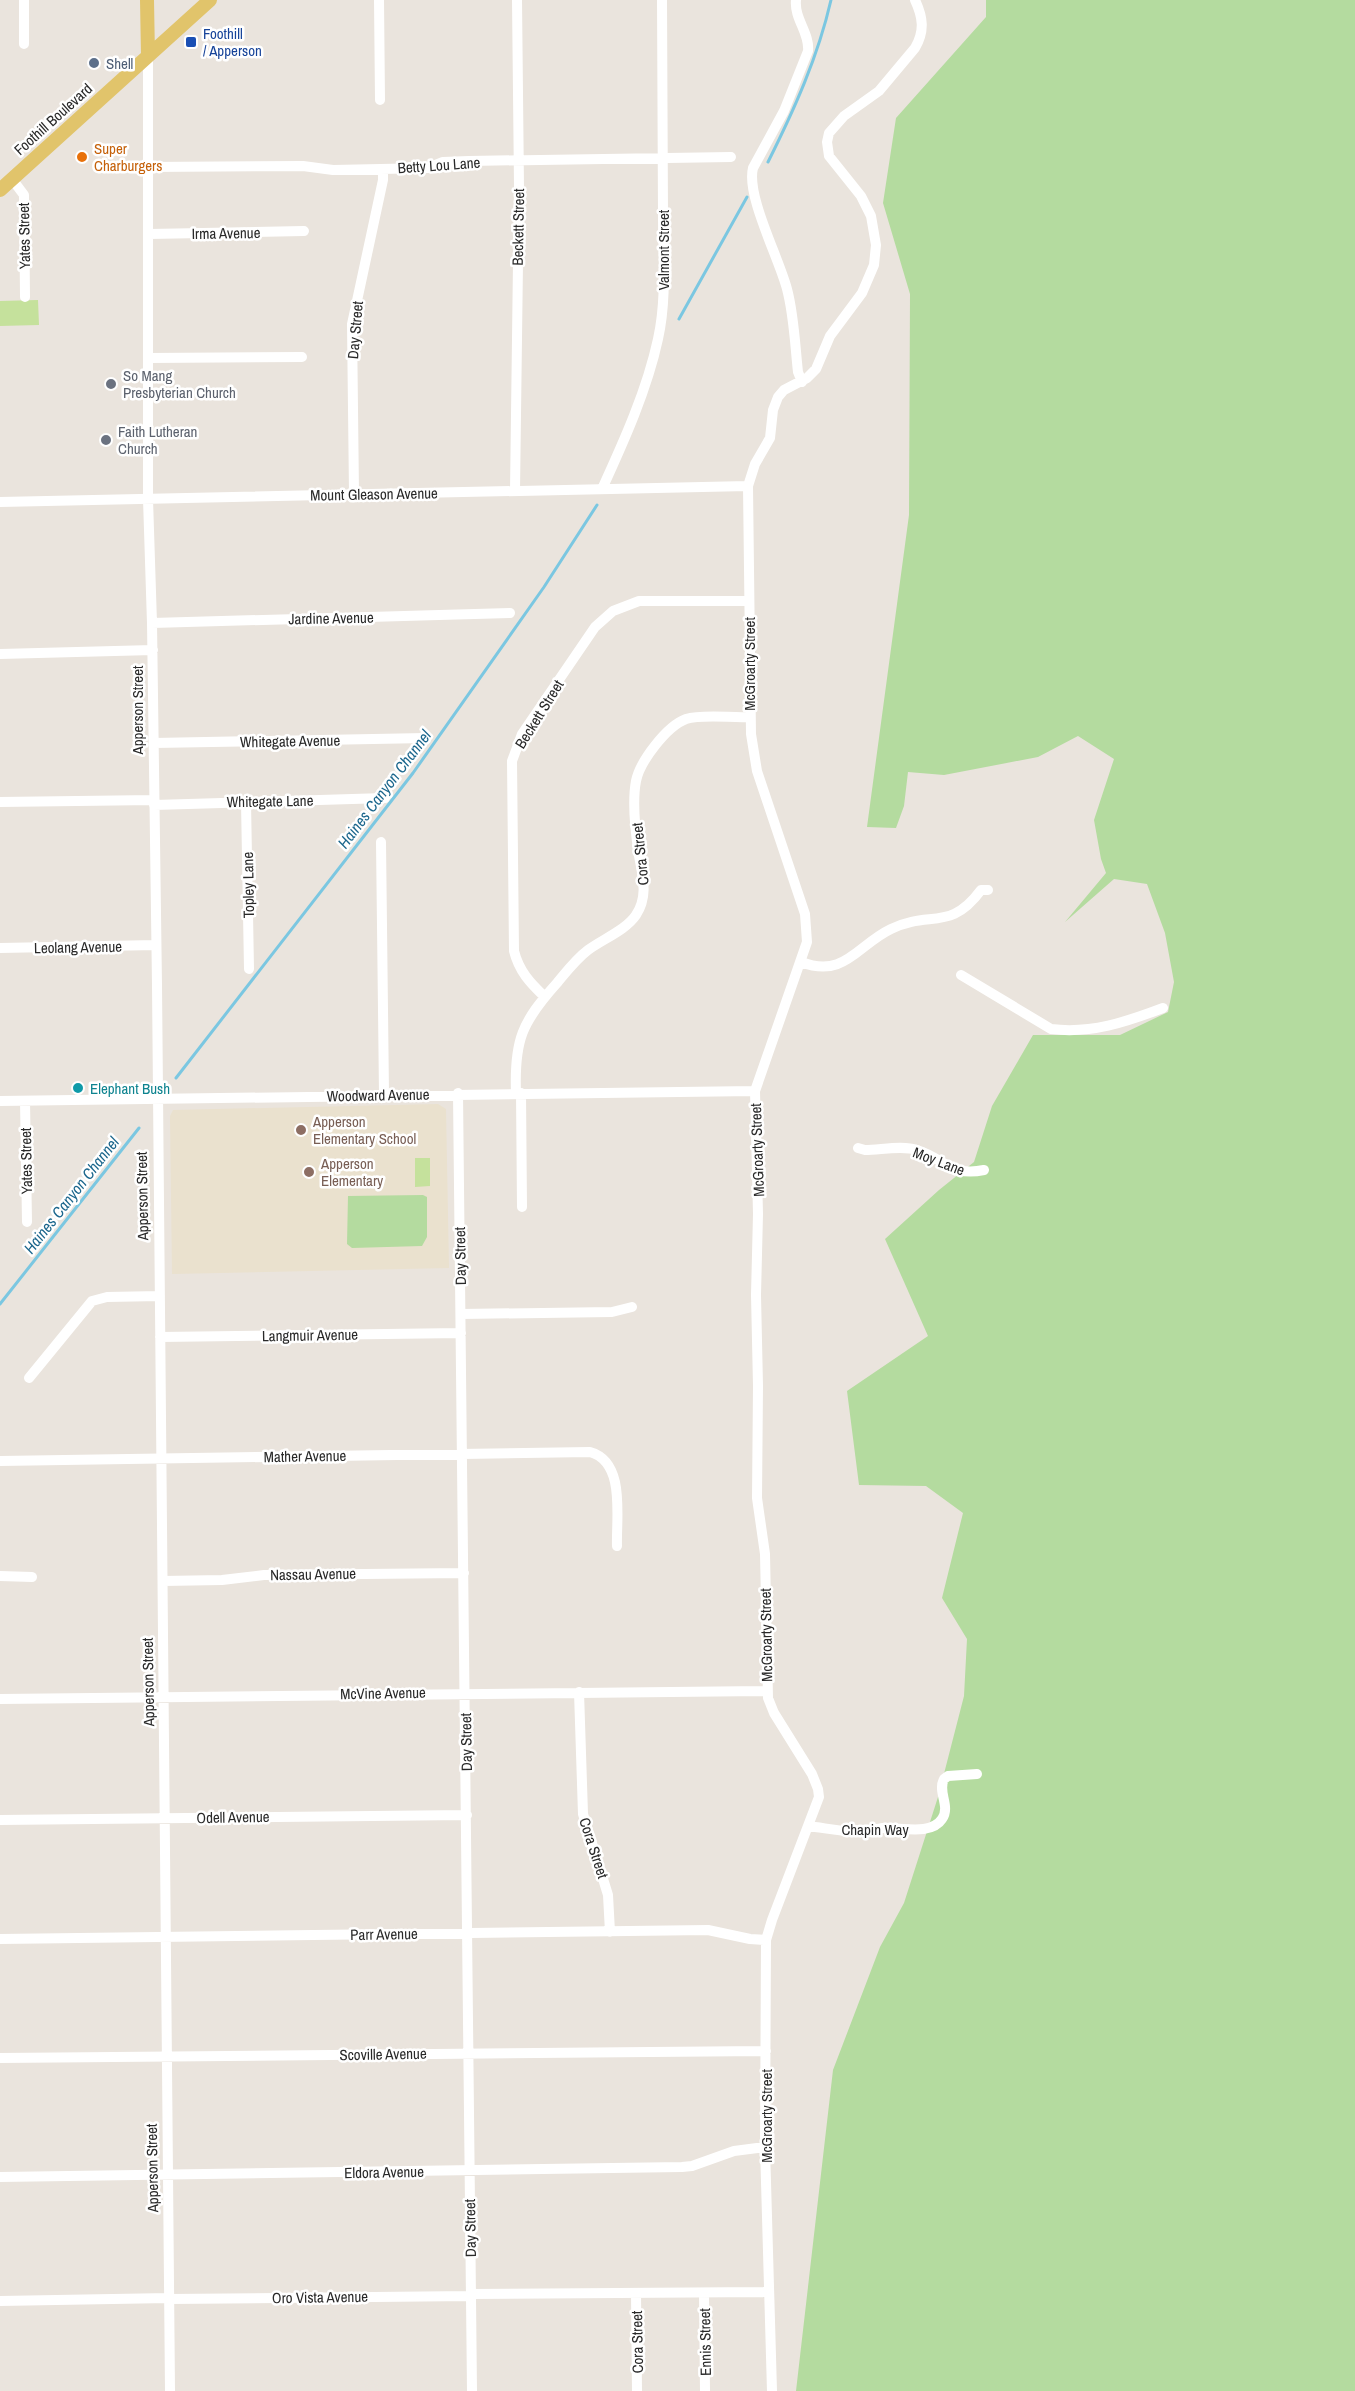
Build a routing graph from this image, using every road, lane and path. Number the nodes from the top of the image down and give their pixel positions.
1 (24, 0) edge
2 (147, 0) edge
3 (210, 0) edge
4 (379, 0) edge
5 (517, 0) edge
6 (662, 0) edge
7 (796, 0) edge
8 (915, 0) edge
9 (24, 44) dead end
10 (148, 56) junction
11 (380, 100) dead end
12 (731, 157) dead end
13 (663, 159) junction
14 (519, 161) junction
15 (148, 167) junction
16 (383, 169) junction
17 (12, 179) junction
18 (0, 190) edge
19 (304, 231) dead end
20 (149, 234) junction
21 (25, 297) dead end
22 (302, 357) dead end
23 (149, 358) junction
24 (802, 382) junction
25 (748, 486) junction
26 (602, 489) junction
27 (515, 491) junction
28 (354, 494) junction
29 (148, 499) junction
30 (0, 502) edge
31 (749, 601) junction
32 (510, 614) dead end
33 (152, 623) junction
34 (153, 650) junction
35 (0, 654) edge
36 (749, 717) junction
37 (426, 738) dead end
38 (153, 743) junction
39 (385, 798) dead end
40 (246, 801) junction
41 (0, 802) edge
42 (154, 802) junction
43 (381, 842) dead end
44 (988, 890) dead end
45 (156, 945) junction
46 (0, 948) edge
47 (801, 963) junction
48 (249, 969) dead end
49 (961, 975) dead end
50 (545, 997) junction
51 (1163, 1008) dead end
52 (755, 1091) junction
53 (518, 1093) junction
54 (384, 1094) junction
55 (458, 1094) junction
56 (158, 1098) junction
57 (0, 1101) edge
58 (25, 1101) junction
59 (858, 1148) dead end
60 (984, 1170) dead end
61 (522, 1207) dead end
62 (27, 1222) dead end
63 (160, 1296) junction
64 (632, 1307) dead end
65 (460, 1314) junction
66 (461, 1333) junction
67 (160, 1337) junction
68 (29, 1378) dead end
69 (462, 1455) junction
70 (161, 1458) junction
71 (0, 1461) edge
72 (617, 1546) dead end
73 (464, 1573) junction
74 (0, 1576) edge
75 (32, 1577) dead end
76 (163, 1581) junction
77 (766, 1691) junction
78 (465, 1692) junction
79 (579, 1692) junction
80 (164, 1696) junction
81 (0, 1699) edge
82 (977, 1774) dead end
83 (467, 1815) junction
84 (166, 1818) junction
85 (0, 1820) edge
86 (808, 1826) junction
87 (610, 1932) junction
88 (467, 1933) junction
89 (166, 1937) junction
90 (0, 1939) edge
91 (766, 1940) junction
92 (766, 2051) junction
93 (469, 2053) junction
94 (167, 2056) junction
95 (0, 2058) edge
96 (765, 2147) junction
97 (470, 2170) junction
98 (168, 2175) junction
99 (0, 2177) edge
100 (769, 2292) junction
101 (636, 2293) junction
102 (704, 2293) junction
103 (471, 2295) junction
104 (169, 2298) junction
105 (0, 2301) edge
106 (170, 2391) edge
107 (472, 2391) edge
108 (638, 2391) edge
109 (705, 2391) edge
110 (772, 2391) edge

1 - 9 street
2 - 10 main road, Apperson Street
3 - 10 main road, Foothill Boulevard
4 - 11 street
5 - 14 street, Beckett Street
6 - 13 street, Valmont Street
7 - 24 street
8 - 24 street, McGroarty Street
10 - 15 street, Apperson Street
10 - 17 main road, Foothill Boulevard
12 - 13 street, Betty Lou Lane
13 - 14 street, Betty Lou Lane
13 - 26 street, Valmont Street
14 - 16 street, Betty Lou Lane
14 - 27 street, Beckett Street
15 - 16 street, Betty Lou Lane
15 - 20 street, Apperson Street
16 - 28 street, Day Street
17 - 18 main road, Foothill Boulevard
17 - 21 street, Yates Street
19 - 20 street, Irma Avenue
20 - 23 street, Apperson Street
22 - 23 street
23 - 29 street, Apperson Street
24 - 25 street, McGroarty Street
25 - 26 street, Mount Gleason Avenue
25 - 31 street, McGroarty Street
26 - 27 street, Mount Gleason Avenue
27 - 28 street, Mount Gleason Avenue
28 - 29 street, Mount Gleason Avenue
29 - 30 street, Mount Gleason Avenue
29 - 33 street, Apperson Street
31 - 36 street, McGroarty Street
31 - 50 street, Beckett Street
32 - 33 street, Jardine Avenue
33 - 34 street, Apperson Street
34 - 35 street
34 - 38 street, Apperson Street
36 - 47 street, McGroarty Street
36 - 50 street, Cora Street
37 - 38 street, Whitegate Avenue
38 - 42 street, Apperson Street
39 - 40 street, Whitegate Lane
40 - 42 street, Whitegate Lane
40 - 48 street, Topley Lane
41 - 42 street
42 - 45 street, Apperson Street
43 - 54 street
44 - 47 street
45 - 46 street, Leolang Avenue
45 - 56 street, Apperson Street
47 - 52 street, McGroarty Street
49 - 51 street
50 - 53 street, Cora Street
52 - 53 street, Woodward Avenue
52 - 77 street, McGroarty Street
53 - 55 street, Woodward Avenue
53 - 61 street, Cora Street
54 - 55 street, Woodward Avenue
54 - 56 street, Woodward Avenue
55 - 65 street, Day Street
56 - 58 street, Woodward Avenue
56 - 63 street, Apperson Street
57 - 58 street, Woodward Avenue
58 - 62 street, Yates Street
59 - 60 street, Moy Lane
63 - 67 street, Apperson Street
63 - 68 street
64 - 65 street
65 - 66 street, Day Street
66 - 67 street, Langmuir Avenue
66 - 69 street, Day Street
67 - 70 street, Apperson Street
69 - 70 street, Mather Avenue
69 - 72 street, Mather Avenue
69 - 73 street, Day Street
70 - 71 street, Mather Avenue
70 - 76 street, Apperson Street
73 - 76 street, Nassau Avenue
73 - 78 street, Day Street
74 - 75 street
76 - 80 street, Apperson Street
77 - 79 street, McVine Avenue
77 - 86 street, McGroarty Street
78 - 79 street, McVine Avenue
78 - 80 street, McVine Avenue
78 - 83 street, Day Street
79 - 87 street, Cora Street
80 - 81 street, McVine Avenue
80 - 84 street, Apperson Street
82 - 86 street, Chapin Way
83 - 84 street, Odell Avenue
83 - 88 street, Day Street
84 - 85 street, Odell Avenue
84 - 89 street, Apperson Street
86 - 91 street, McGroarty Street
87 - 88 street, Parr Avenue
87 - 91 street, Parr Avenue
88 - 89 street, Parr Avenue
88 - 93 street, Day Street
89 - 90 street, Parr Avenue
89 - 94 street, Apperson Street
91 - 92 street, McGroarty Street
92 - 93 street, Scoville Avenue
92 - 96 street, McGroarty Street
93 - 94 street, Scoville Avenue
93 - 97 street, Day Street
94 - 95 street, Scoville Avenue
94 - 98 street, Apperson Street
96 - 97 street, Eldora Avenue
96 - 100 street, McGroarty Street
97 - 98 street, Eldora Avenue
97 - 103 street, Day Street
98 - 99 street, Eldora Avenue
98 - 104 street, Apperson Street
100 - 102 street, Oro Vista Avenue
100 - 110 street, McGroarty Street
101 - 102 street, Oro Vista Avenue
101 - 103 street, Oro Vista Avenue
101 - 108 street, Cora Street
102 - 109 street, Ennis Street
103 - 104 street, Oro Vista Avenue
103 - 107 street, Day Street
104 - 105 street, Oro Vista Avenue
104 - 106 street, Apperson Street

